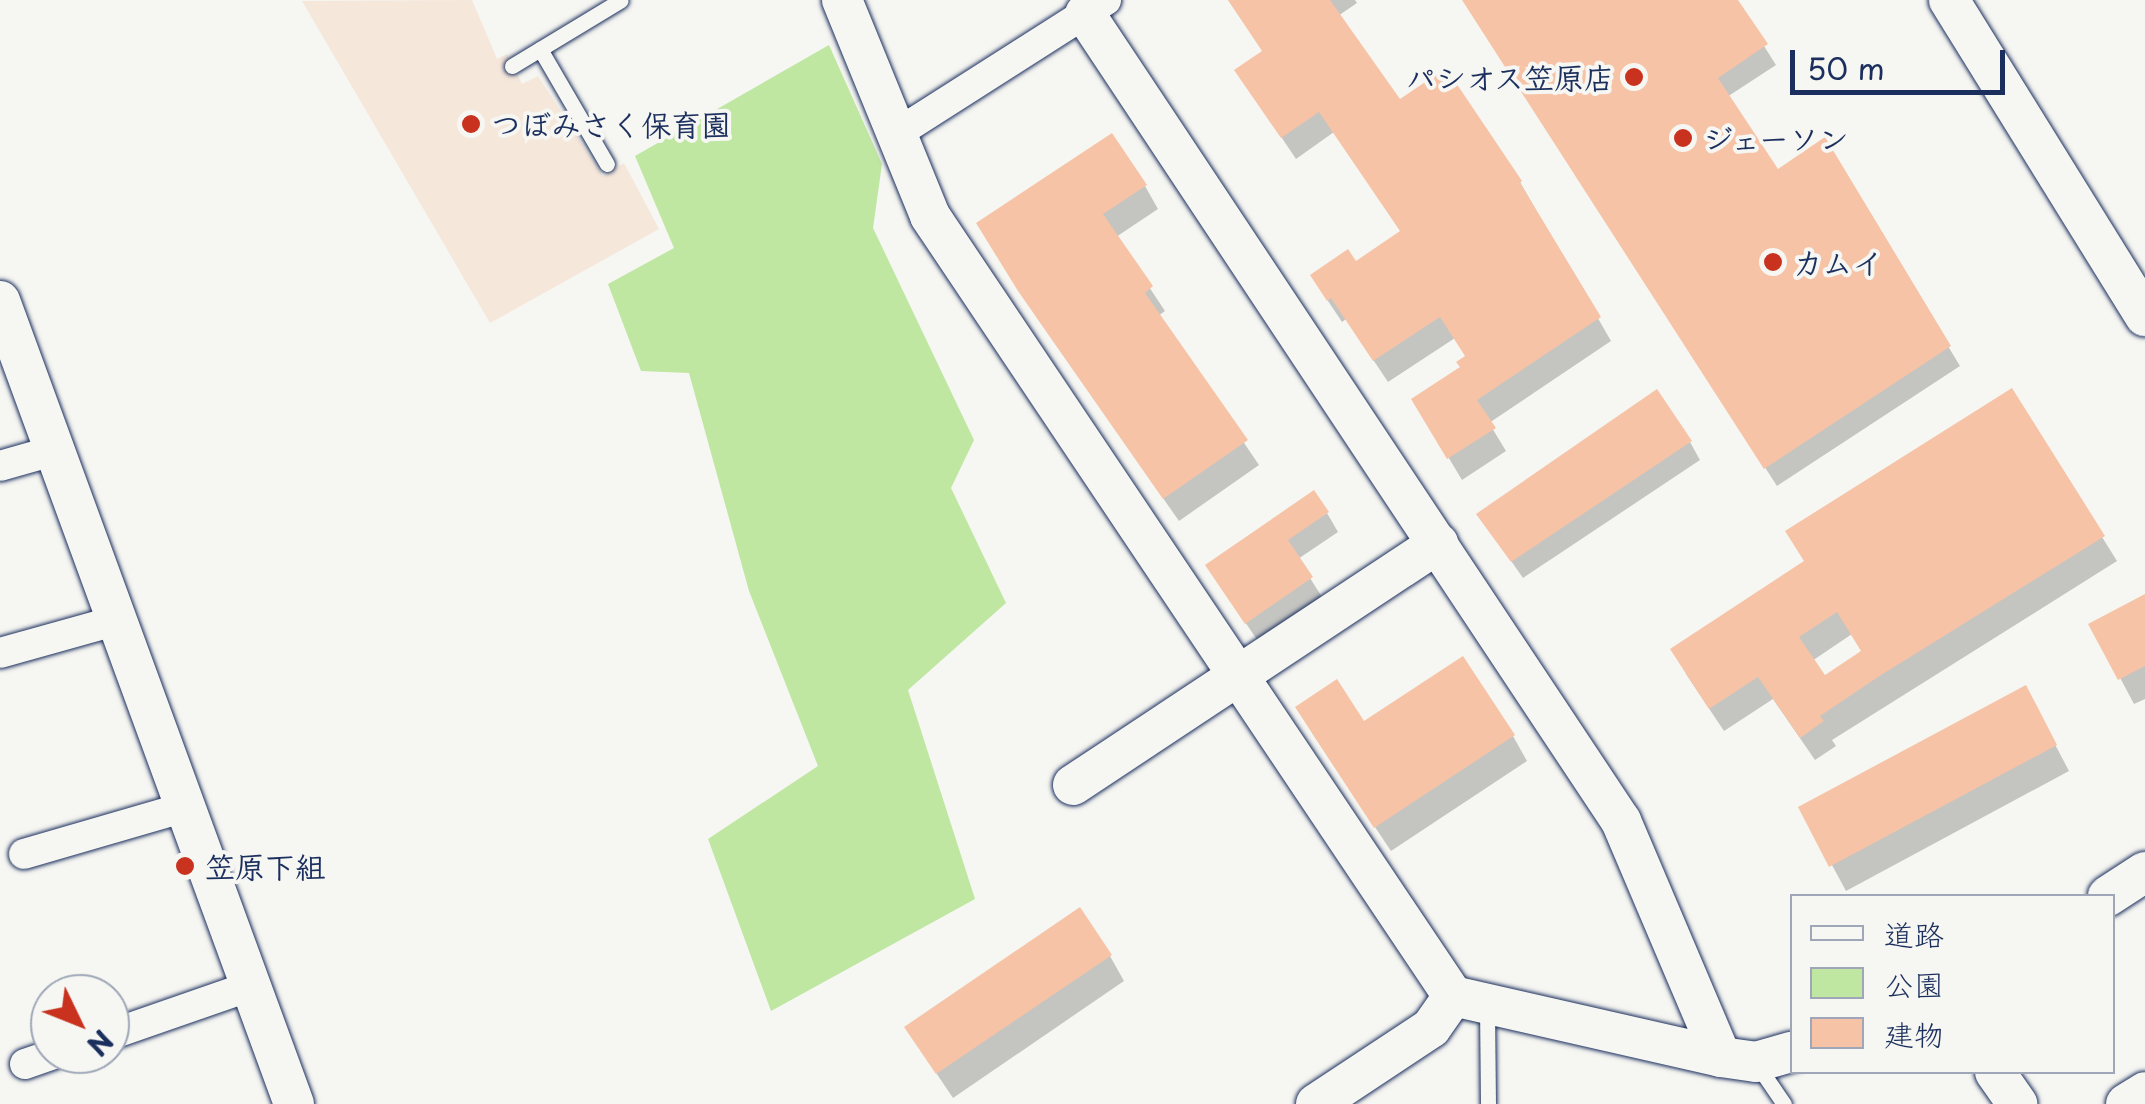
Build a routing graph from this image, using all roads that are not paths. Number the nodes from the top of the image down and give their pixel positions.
1 (621, 0) edge
2 (842, 0) edge
3 (1949, 0) edge
4 (1095, 7) edge
5 (540, 49) junction
6 (512, 66) dead end
7 (896, 134) junction
8 (608, 164) dead end
9 (0, 302) edge
10 (2145, 316) edge
11 (56, 450) junction
12 (0, 466) edge
13 (1438, 543) junction
14 (118, 620) junction
15 (0, 654) edge
16 (1235, 677) junction
17 (1073, 785) dead end
18 (186, 807) junction
19 (24, 854) dead end
20 (2145, 872) edge
21 (2111, 894) edge
22 (251, 986) junction
23 (1470, 1001) junction
24 (130, 1028) edge
25 (1756, 1057) edge
26 (1996, 1074) edge
27 (2145, 1092) edge
28 (294, 1104) edge
29 (1316, 1104) edge
30 (1488, 1104) edge
31 (1784, 1104) edge
32 (2016, 1104) edge
33 (2126, 1104) edge

1 - 5 lane
2 - 7 street
3 - 10 street
4 - 7 street
4 - 13 street
5 - 6 lane
5 - 8 lane
7 - 16 street
9 - 11 street
11 - 12 street
11 - 14 street
13 - 16 street
13 - 25 street
14 - 15 street
14 - 18 street
16 - 17 street
16 - 23 street
18 - 19 street
18 - 22 street
20 - 21 street
22 - 24 street
22 - 28 street
23 - 25 street
23 - 29 street
23 - 30 lane
25 - 31 lane
26 - 32 street
27 - 33 street

